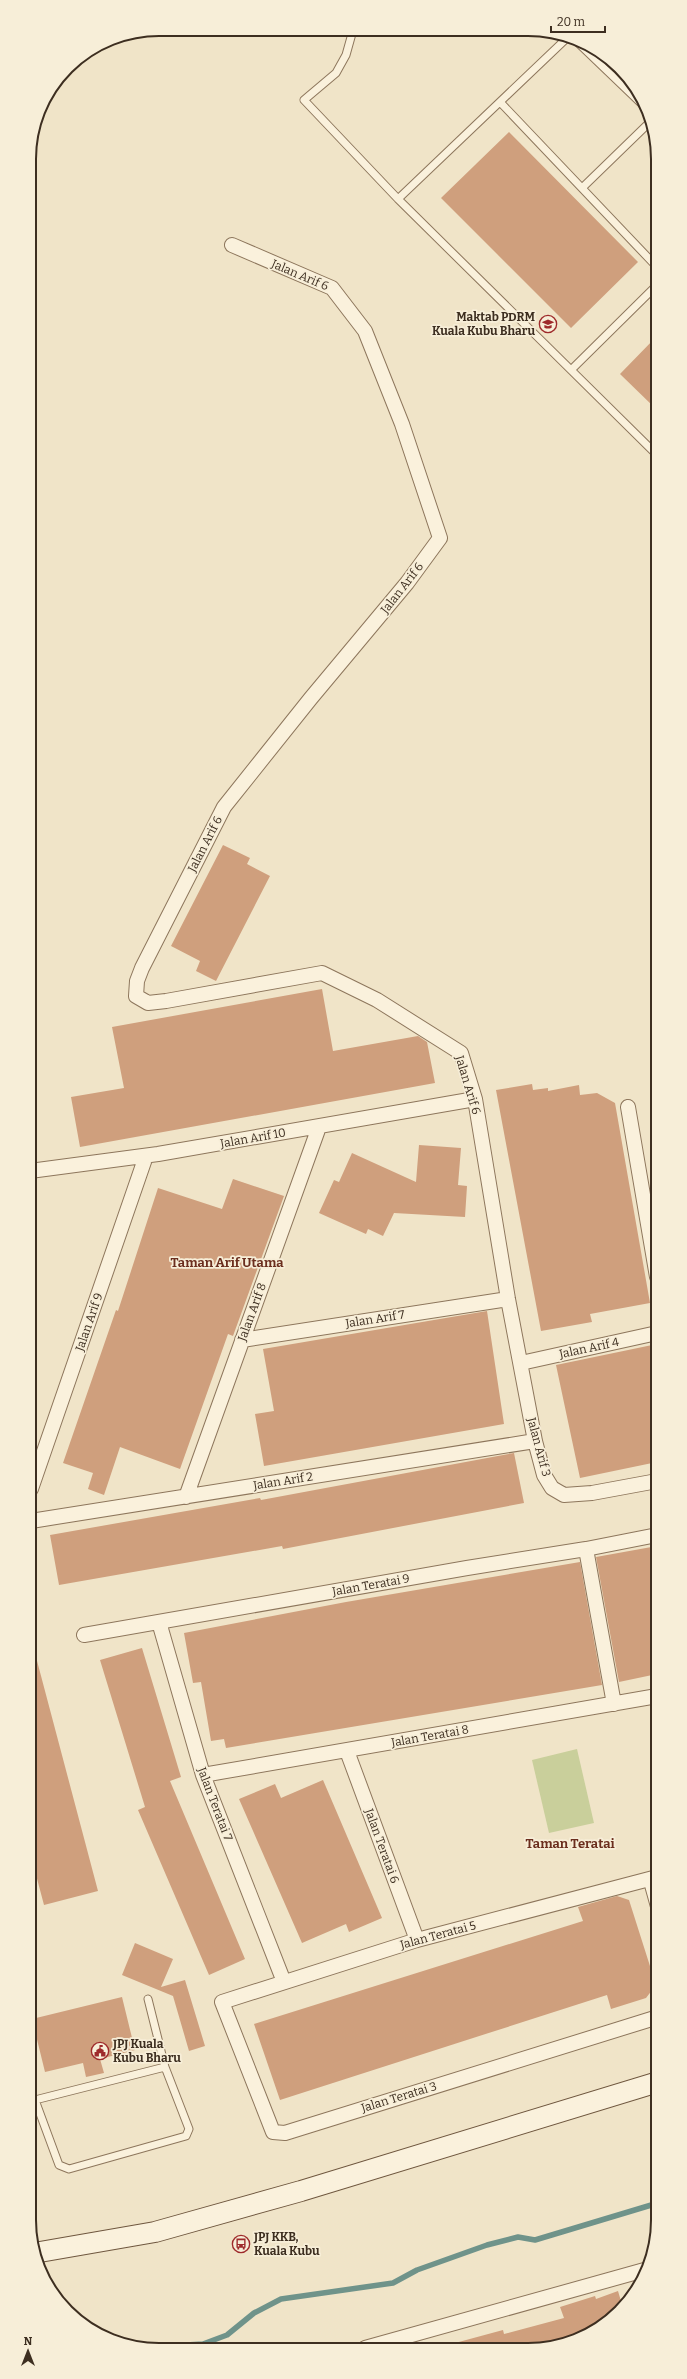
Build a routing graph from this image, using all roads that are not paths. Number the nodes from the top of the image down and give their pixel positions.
1 (351, 36) edge
2 (563, 42) edge
3 (588, 52) edge
4 (634, 97) edge
5 (500, 102) junction
6 (646, 126) edge
7 (582, 188) junction
8 (398, 199) junction
9 (232, 245) dead end
10 (651, 261) edge
11 (651, 291) edge
12 (571, 370) junction
13 (651, 449) edge
14 (475, 1099) junction
15 (628, 1107) dead end
16 (319, 1127) junction
17 (146, 1156) junction
18 (36, 1170) edge
19 (651, 1242) edge
20 (508, 1299) junction
21 (651, 1334) edge
22 (242, 1340) junction
23 (521, 1363) junction
24 (535, 1440) junction
25 (36, 1475) edge
26 (651, 1482) edge
27 (186, 1497) junction
28 (36, 1520) edge
29 (651, 1536) edge
30 (586, 1549) junction
31 (159, 1622) junction
32 (84, 1635) dead end
33 (651, 1697) edge
34 (614, 1704) junction
35 (347, 1751) junction
36 (203, 1776) junction
37 (651, 1878) edge
38 (417, 1940) junction
39 (284, 1982) junction
40 (148, 1999) dead end
41 (222, 2002) joint
42 (651, 2019) edge
43 (165, 2066) junction
44 (651, 2084) edge
45 (36, 2100) edge
46 (36, 2108) edge
47 (40, 2252) edge
48 (640, 2271) edge
49 (383, 2343) edge

1 - 8 lane
2 - 5 lane
3 - 4 lane
5 - 7 lane
5 - 8 lane
6 - 7 lane
7 - 10 lane
8 - 12 lane
9 - 14 street, Jalan Arif 6
11 - 12 lane
12 - 13 lane
14 - 16 street, Jalan Arif 10
14 - 20 street, Jalan Arif 6
15 - 19 street
16 - 17 street, Jalan Arif 10
16 - 22 street, Jalan Arif 8
17 - 18 street, Jalan Arif 10
17 - 25 street, Jalan Arif 9
20 - 22 street, Jalan Arif 7
20 - 23 street, Jalan Arif 3
21 - 23 street, Jalan Arif 4
22 - 27 street, Jalan Arif 8
23 - 24 street, Jalan Arif 3
24 - 26 street, Jalan Arif 3
24 - 27 street, Jalan Arif 2
27 - 28 street, Jalan Arif 2
29 - 30 street, Jalan Teratai 9
30 - 31 street, Jalan Teratai 9
30 - 34 street
31 - 32 street, Jalan Teratai 9
31 - 36 street, Jalan Teratai 7
33 - 34 street, Jalan Teratai 8
34 - 35 street, Jalan Teratai 8
35 - 36 street, Jalan Teratai 8
35 - 38 street, Jalan Teratai 6
36 - 39 street, Jalan Teratai 7
37 - 38 street, Jalan Teratai 5
38 - 39 street, Jalan Teratai 5
39 - 41 street, Jalan Teratai 5
40 - 43 lane
41 - 42 street, Jalan Teratai 3
43 - 45 lane
43 - 46 lane
44 - 47 main road
48 - 49 street

